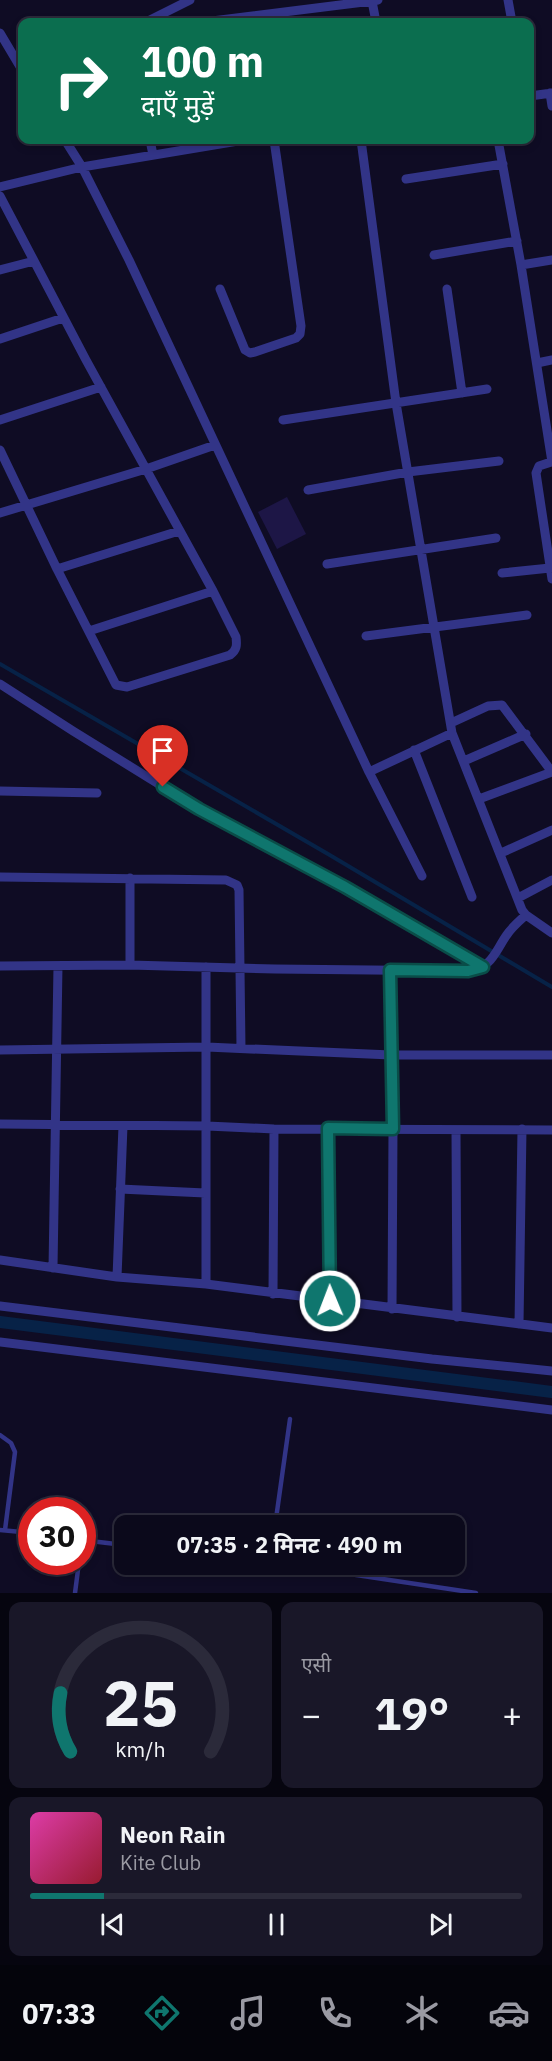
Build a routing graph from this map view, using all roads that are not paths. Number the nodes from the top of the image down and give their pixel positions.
1 (190, 0) edge
2 (378, 0) edge
3 (508, 0) edge
4 (372, 1) edge
5 (343, 2) edge
6 (154, 18) edge
7 (232, 18) edge
8 (375, 18) edge
9 (511, 18) edge
10 (0, 33) edge
11 (18, 63) edge
12 (551, 93) edge
13 (534, 95) edge
14 (552, 106) edge
15 (68, 144) edge
16 (151, 144) edge
17 (203, 144) edge
18 (275, 144) edge
19 (363, 144) edge
20 (499, 144) edge
21 (153, 155) junction
22 (503, 164) junction
23 (82, 167) junction
24 (406, 179) dead end
25 (0, 187) edge
26 (0, 196) edge
27 (517, 240) junction
28 (434, 255) dead end
29 (552, 260) edge
30 (34, 261) junction
31 (521, 265) junction
32 (0, 270) edge
33 (220, 289) dead end
34 (447, 289) dead end
35 (63, 318) junction
36 (0, 339) edge
37 (552, 360) edge
38 (537, 363) junction
39 (101, 387) junction
40 (487, 389) dead end
41 (462, 393) junction
42 (396, 403) junction
43 (548, 408) edge
44 (0, 420) edge
45 (283, 420) dead end
46 (215, 445) junction
47 (0, 450) edge
48 (499, 461) dead end
49 (551, 462) edge
50 (146, 469) junction
51 (408, 472) junction
52 (308, 490) dead end
53 (26, 505) junction
54 (0, 513) edge
55 (179, 531) junction
56 (496, 538) dead end
57 (421, 549) junction
58 (327, 564) dead end
59 (550, 568) junction
60 (57, 569) junction
61 (502, 573) dead end
62 (552, 579) edge
63 (213, 591) junction
64 (527, 615) dead end
65 (435, 628) junction
66 (89, 631) junction
67 (366, 636) dead end
68 (0, 684) edge
69 (451, 728) junction
70 (526, 734) junction
71 (414, 750) junction
72 (464, 761) junction
73 (369, 772) junction
74 (552, 772) edge
75 (0, 791) edge
76 (97, 793) dead end
77 (479, 799) junction
78 (552, 830) edge
79 (501, 853) junction
80 (422, 876) dead end
81 (0, 877) edge
82 (130, 878) junction
83 (552, 880) edge
84 (472, 897) dead end
85 (518, 898) junction
86 (525, 915) junction
87 (552, 933) edge
88 (130, 965) junction
89 (486, 965) junction
90 (0, 966) edge
91 (58, 966) junction
92 (206, 967) junction
93 (241, 967) junction
94 (390, 970) junction
95 (207, 1047) junction
96 (241, 1048) junction
97 (0, 1050) edge
98 (56, 1050) junction
99 (391, 1055) junction
100 (552, 1055) edge
101 (56, 1123) junction
102 (0, 1124) edge
103 (123, 1126) junction
104 (207, 1126) junction
105 (328, 1128) junction
106 (274, 1129) junction
107 (393, 1129) junction
108 (522, 1129) junction
109 (552, 1130) edge
110 (456, 1131) junction
111 (120, 1189) junction
112 (205, 1193) junction
113 (0, 1260) edge
114 (53, 1268) junction
115 (117, 1277) junction
116 (206, 1284) junction
117 (273, 1294) junction
118 (330, 1301) junction
119 (0, 1306) edge
120 (392, 1309) junction
121 (457, 1317) junction
122 (519, 1324) junction
123 (552, 1328) edge
124 (0, 1342) edge
125 (552, 1371) edge
126 (552, 1410) edge
127 (290, 1419) dead end
128 (0, 1435) edge
129 (277, 1515) edge
130 (2, 1530) edge
131 (18, 1532) edge
132 (96, 1542) edge
133 (114, 1544) edge
134 (77, 1575) edge
135 (357, 1575) edge
136 (75, 1593) edge
137 (477, 1593) edge

1 - 6 street
2 - 4 street
3 - 9 street
4 - 5 street
4 - 8 street
5 - 7 street
10 - 11 street
12 - 13 street
12 - 14 street
15 - 23 street
16 - 21 street
17 - 21 street
18 - 33 street
19 - 42 street
20 - 22 street
21 - 23 street
22 - 24 street
22 - 27 street
23 - 25 street
23 - 46 street
26 - 30 street
27 - 28 street
27 - 31 street
29 - 31 street
30 - 32 street
30 - 35 street
31 - 38 street
34 - 41 street
35 - 36 street
35 - 39 street
37 - 38 street
38 - 43 street
39 - 44 street
39 - 50 street
40 - 41 street
41 - 42 street
42 - 45 street
42 - 51 street
43 - 49 street
46 - 50 street
46 - 73 street
47 - 53 street
48 - 51 street
49 - 59 street
50 - 53 street
50 - 55 street
51 - 52 street
51 - 57 street
53 - 54 street
53 - 60 street
55 - 60 street
55 - 63 street
56 - 57 street
57 - 58 street
57 - 65 street
59 - 61 street
59 - 62 street
60 - 66 street
63 - 66 street
63 - 66 street
64 - 65 street
65 - 67 street
65 - 69 street
68 - 89 street
69 - 70 street
69 - 71 street
69 - 72 street
70 - 72 street
70 - 74 street
71 - 73 street
71 - 84 street
72 - 77 street
73 - 80 street
74 - 77 street
75 - 76 street
77 - 79 street
78 - 79 street
79 - 85 street
81 - 82 street
82 - 88 street
82 - 93 street
83 - 85 street
85 - 86 street
86 - 87 street
86 - 89 street
88 - 91 street
88 - 92 street
89 - 94 street
90 - 91 street
91 - 98 street
92 - 93 street
92 - 95 street
93 - 94 street
93 - 96 street
94 - 99 street
95 - 96 street
95 - 98 street
95 - 104 street
96 - 99 street
97 - 98 street
98 - 101 street
99 - 100 street
99 - 107 street
101 - 102 street
101 - 103 street
101 - 114 street
103 - 104 street
103 - 111 street
104 - 106 street
104 - 112 street
105 - 106 street
105 - 107 street
105 - 118 street
106 - 117 street
107 - 110 street
107 - 120 street
108 - 109 street
108 - 110 street
108 - 122 street
110 - 121 street
111 - 112 street
111 - 115 street
112 - 116 street
113 - 114 street
114 - 115 street
115 - 116 street
116 - 117 street
117 - 118 street
118 - 120 street
119 - 125 street
120 - 121 street
121 - 122 street
122 - 123 street
124 - 126 street
127 - 129 lane
128 - 130 lane
130 - 131 lane
132 - 133 lane
134 - 136 lane
135 - 137 lane

